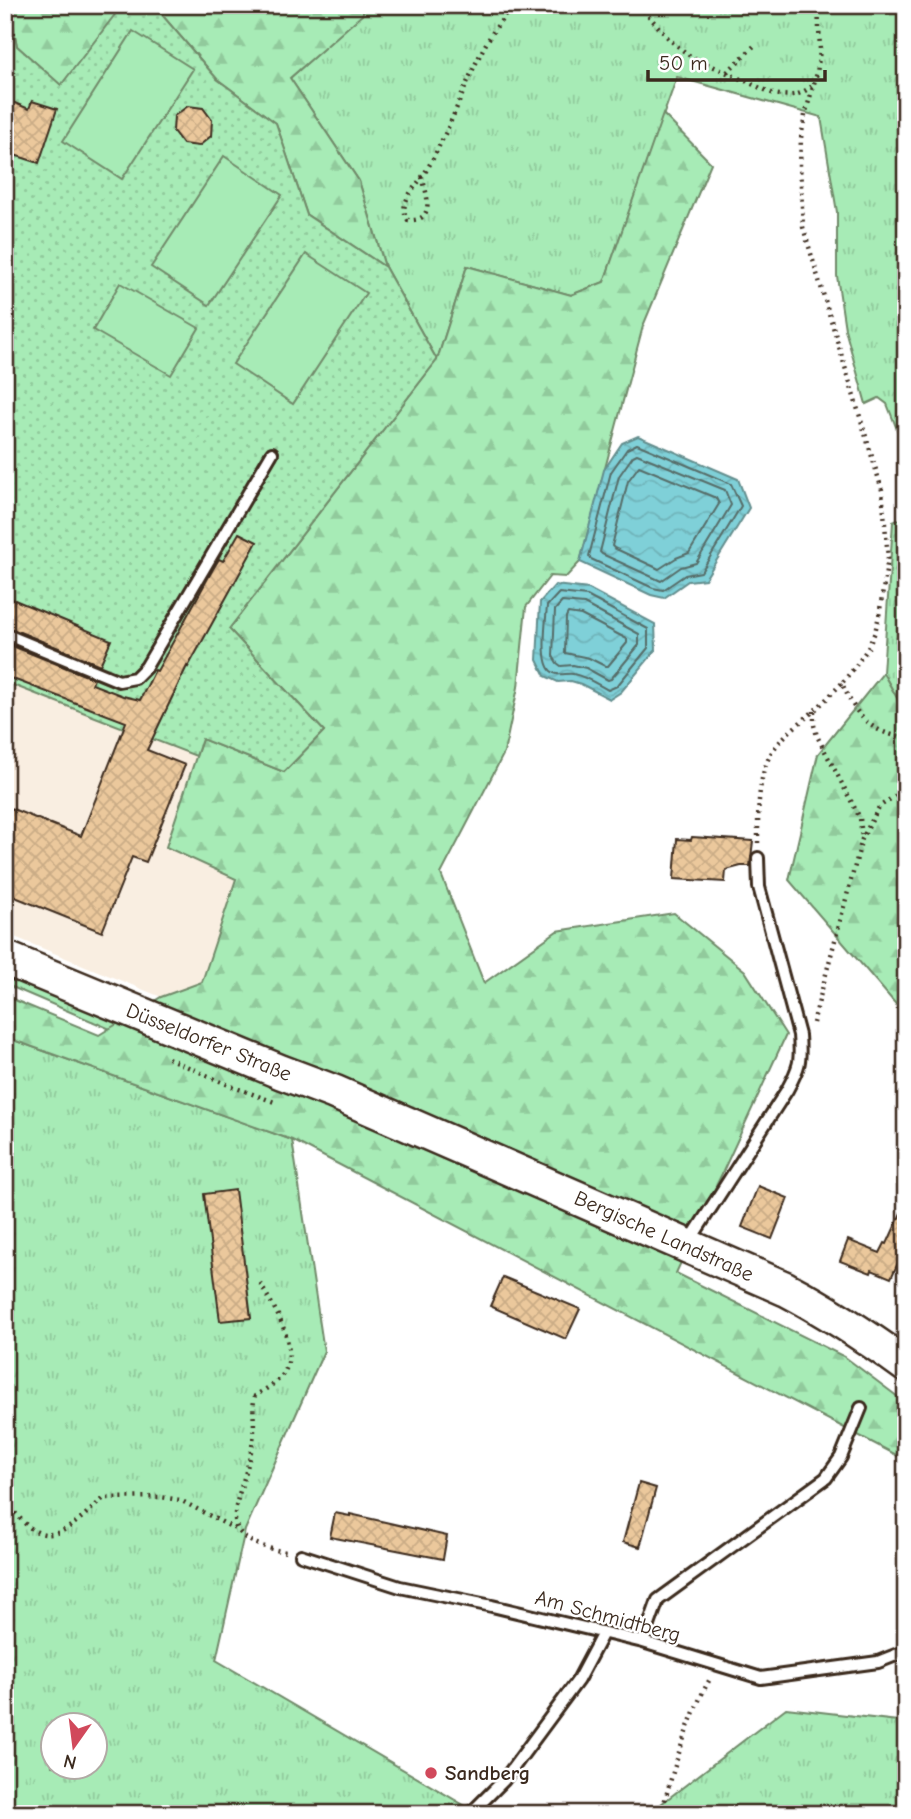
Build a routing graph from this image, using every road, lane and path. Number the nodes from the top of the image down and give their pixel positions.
1 (515, 5) edge
2 (639, 5) edge
3 (818, 5) edge
4 (754, 46) dead end
5 (727, 72) junction
6 (813, 85) junction
7 (422, 177) junction
8 (272, 453) dead end
9 (5, 634) edge
10 (842, 683) junction
11 (814, 710) junction
12 (906, 738) edge
13 (906, 788) edge
14 (862, 839) junction
15 (758, 859) joint
16 (5, 958) edge
17 (800, 1053) junction
18 (413, 1126) joint
19 (687, 1245) junction
20 (260, 1284) dead end
21 (906, 1364) edge
22 (861, 1408) dead end
23 (11, 1507) dead end
24 (237, 1531) junction
25 (301, 1555) joint
26 (603, 1633) junction
27 (643, 1642) junction
28 (906, 1651) edge
29 (718, 1666) junction
30 (663, 1807) junction
31 (470, 1814) edge
32 (661, 1814) edge
33 (685, 1814) edge

1 - 7 path
2 - 5 path
3 - 6 path
4 - 5 path
5 - 6 path
6 - 10 path
7 - 7 path
8 - 9 lane
10 - 11 path
10 - 12 path
11 - 14 path
11 - 15 path
13 - 14 path
14 - 17 path
15 - 17 lane
16 - 18 main road, Düsseldorfer Straße
17 - 19 lane
18 - 19 main road, Bergische Landstraße
19 - 21 main road, Bergische Landstraße
20 - 24 path
22 - 27 lane
23 - 24 path
24 - 25 path
25 - 26 lane, Am Schmidtberg
26 - 27 lane, Am Schmidtberg
26 - 31 lane
27 - 29 lane, Am Schmidtberg
28 - 29 lane, Am Schmidtberg
29 - 30 path
30 - 32 path
30 - 33 path

